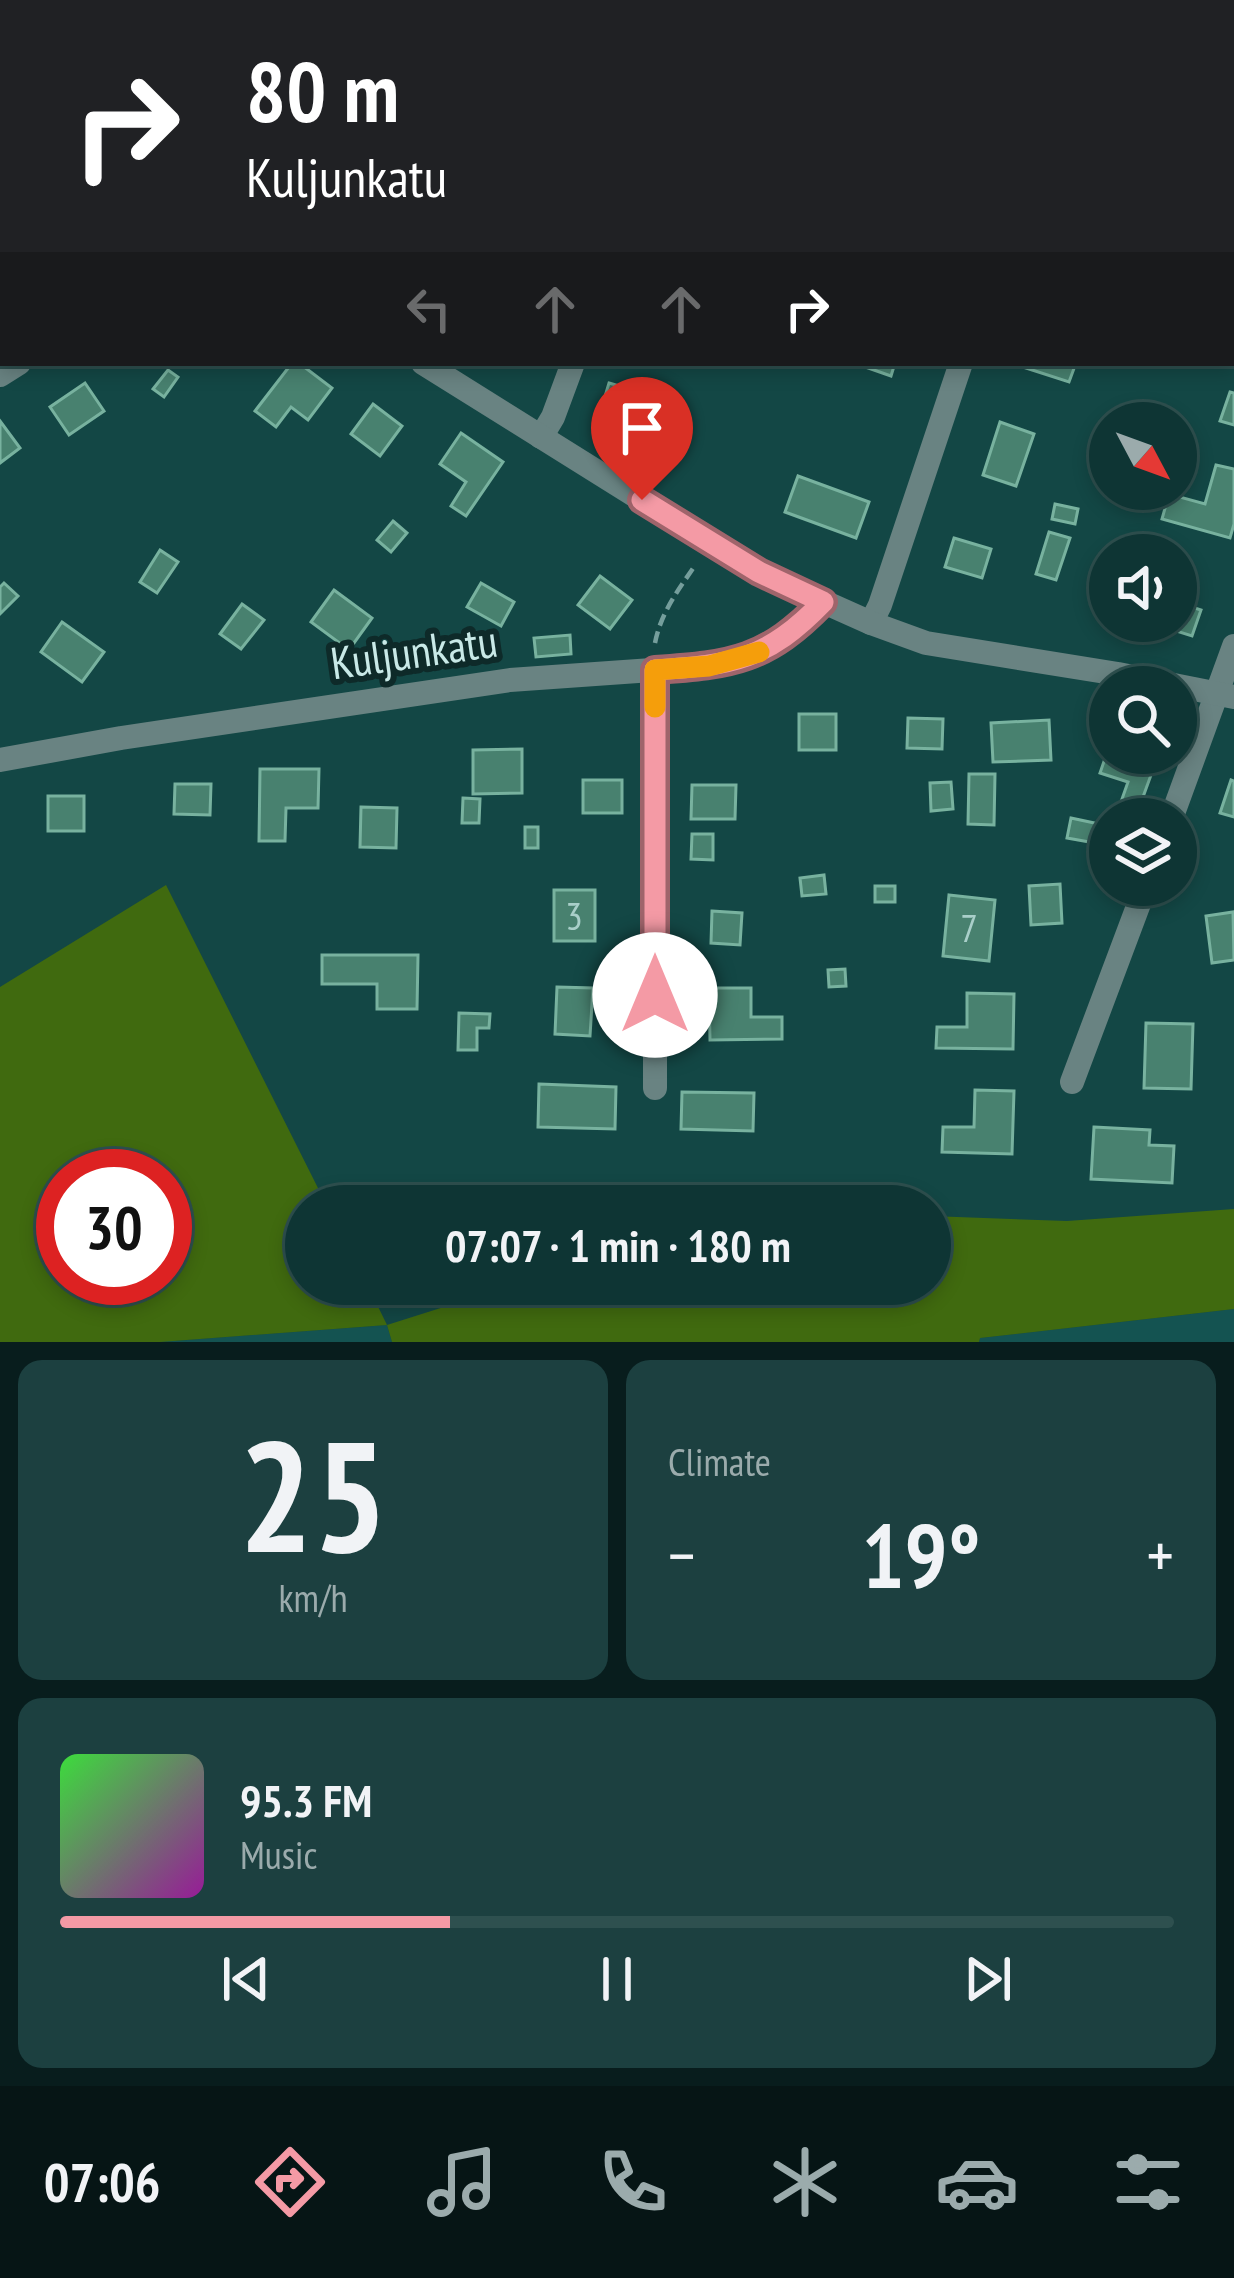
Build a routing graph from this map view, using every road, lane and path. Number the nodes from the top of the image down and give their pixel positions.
1 (429, 366) edge
2 (572, 366) edge
3 (960, 366) edge
4 (542, 437) junction
5 (710, 542) junction
6 (823, 602) junction
7 (871, 622) junction
8 (1234, 646) edge
9 (655, 670) junction
10 (1226, 695) edge
11 (0, 760) edge
12 (1180, 798) edge
13 (1138, 906) edge
14 (1072, 1082) dead end
15 (655, 1088) dead end

1 - 4 street
2 - 4 street
3 - 7 street
4 - 5 street
5 - 6 street
5 - 9 path
6 - 7 street
6 - 9 street, Kuljunkatu
7 - 10 street
8 - 10 street
9 - 11 street, Kuljunkatu
9 - 15 street
10 - 12 street
13 - 14 street

